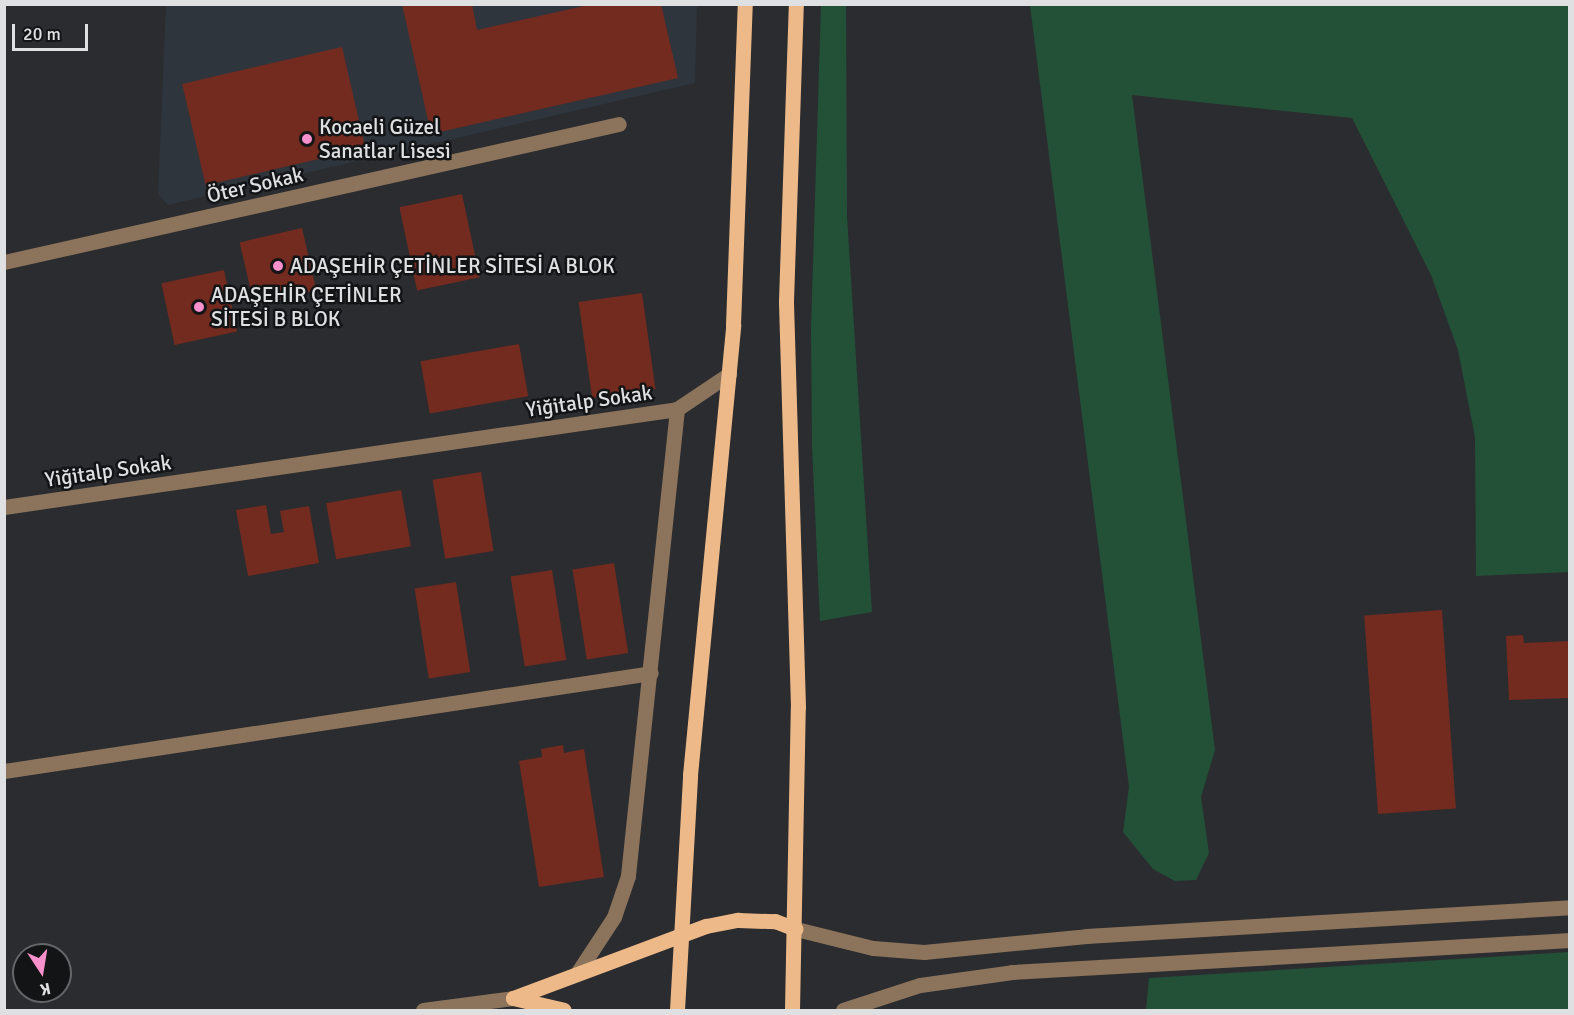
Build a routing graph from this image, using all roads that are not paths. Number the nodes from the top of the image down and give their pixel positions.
1 (745, 4) edge
2 (796, 4) edge
3 (619, 124) dead end
4 (4, 262) edge
5 (729, 374) junction
6 (677, 409) junction
7 (4, 507) edge
8 (651, 673) junction
9 (4, 771) edge
10 (1569, 907) edge
11 (796, 929) junction
12 (681, 936) junction
13 (1569, 940) edge
14 (578, 972) junction
15 (513, 998) junction
16 (423, 1011) edge
17 (564, 1011) edge
18 (677, 1011) edge
19 (792, 1011) edge
20 (843, 1011) edge

1 - 5 main road
2 - 11 main road
3 - 4 street, Öter Sokak
5 - 6 street
5 - 12 main road
6 - 7 street, Yiğitalp Sokak
6 - 8 street, Yiğitalp Sokak
8 - 9 street
8 - 14 street, Yiğitalp Sokak
10 - 11 street
11 - 12 main road
11 - 19 main road
12 - 14 main road
12 - 18 main road
13 - 20 street
14 - 15 main road
15 - 16 street
15 - 17 main road

